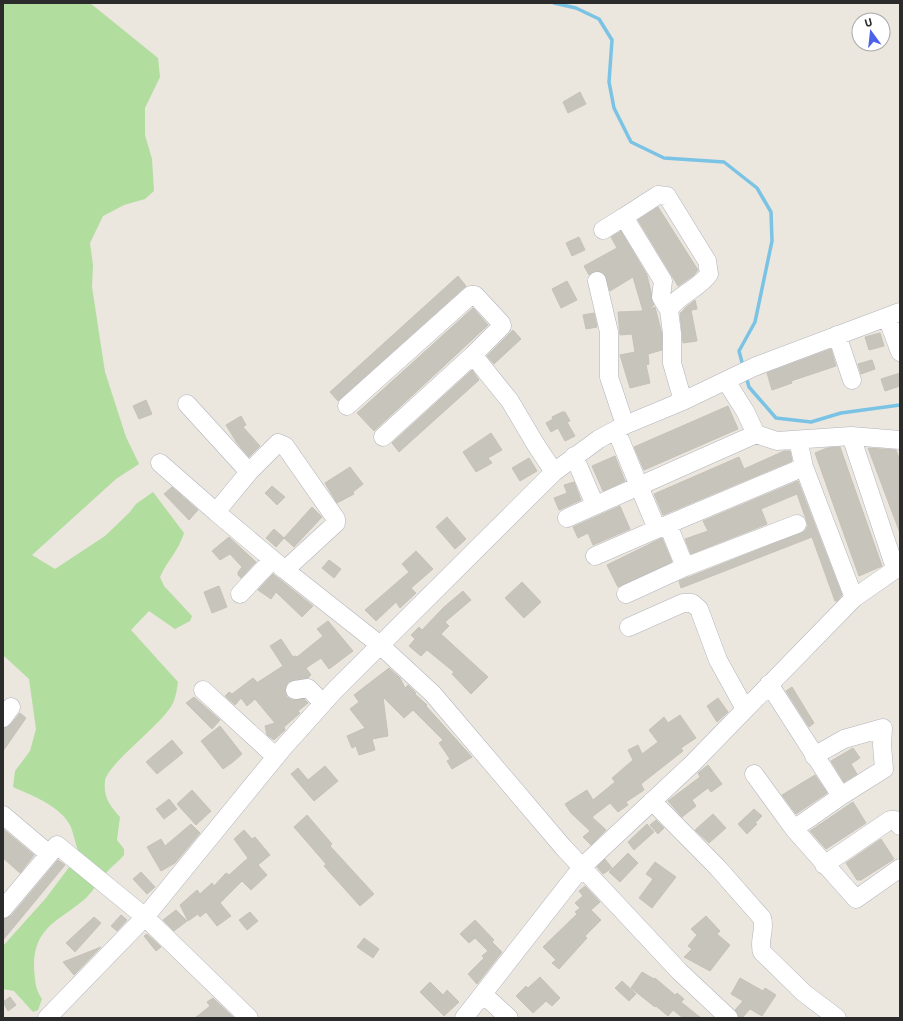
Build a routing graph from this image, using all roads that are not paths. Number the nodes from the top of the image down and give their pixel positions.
1 (624, 217) junction
2 (603, 230) dead end
3 (597, 281) dead end
4 (671, 307) junction
5 (894, 314) edge
6 (837, 335) junction
7 (900, 352) edge
8 (473, 355) junction
9 (731, 378) junction
10 (852, 380) dead end
11 (683, 401) junction
12 (187, 404) dead end
13 (347, 406) dead end
14 (620, 428) junction
15 (756, 434) junction
16 (851, 436) junction
17 (383, 437) dead end
18 (798, 440) junction
19 (900, 440) edge
20 (574, 456) junction
21 (160, 463) dead end
22 (804, 467) junction
23 (249, 472) junction
24 (554, 472) junction
25 (639, 486) junction
26 (595, 505) junction
27 (216, 512) junction
28 (567, 518) dead end
29 (797, 524) dead end
30 (663, 527) junction
31 (595, 556) dead end
32 (279, 565) junction
33 (685, 567) junction
34 (898, 567) edge
35 (240, 594) dead end
36 (626, 594) dead end
37 (854, 598) junction
38 (629, 627) dead end
39 (380, 645) junction
40 (769, 684) junction
41 (203, 690) dead end
42 (295, 690) dead end
43 (323, 703) junction
44 (745, 709) junction
45 (814, 756) junction
46 (276, 757) junction
47 (754, 774) dead end
48 (841, 796) junction
49 (652, 801) junction
50 (3, 815) edge
51 (900, 826) edge
52 (794, 829) junction
53 (49, 854) junction
54 (824, 865) junction
55 (582, 867) junction
56 (900, 868) edge
57 (3, 909) edge
58 (145, 917) junction
59 (483, 994) junction
60 (47, 1018) edge
61 (249, 1018) edge
62 (464, 1018) edge
63 (509, 1018) edge
64 (729, 1018) edge
65 (837, 1018) edge

1 - 2 street
1 - 4 street
1 - 4 street
3 - 14 street
4 - 11 street
5 - 6 street
5 - 7 street
6 - 9 street
6 - 10 street
8 - 13 street
8 - 17 street
8 - 24 street
9 - 11 street
9 - 15 street
11 - 14 street
12 - 23 street
14 - 20 street
14 - 25 street
15 - 18 street
15 - 25 street
16 - 18 street
16 - 19 street
16 - 34 street
18 - 22 street
20 - 24 street
20 - 26 street
21 - 27 street
22 - 30 street
22 - 37 street
23 - 27 street
23 - 32 street
24 - 39 street
25 - 26 street
25 - 30 street
26 - 28 street
27 - 32 street
29 - 33 street
30 - 31 street
30 - 33 street
32 - 35 street
32 - 39 street
33 - 36 street
34 - 37 street
37 - 40 street
38 - 44 street
39 - 43 street
39 - 55 street
40 - 44 street
40 - 45 street
41 - 46 street
42 - 43 street
43 - 46 street
44 - 49 street
45 - 48 street
45 - 48 street
46 - 58 street
47 - 52 street
48 - 52 street
49 - 55 street
49 - 65 street
50 - 53 street
51 - 54 street
52 - 54 street
53 - 57 street
53 - 58 street
54 - 56 street
55 - 59 street
55 - 64 street
58 - 60 street
58 - 61 street
59 - 62 street
59 - 63 street

